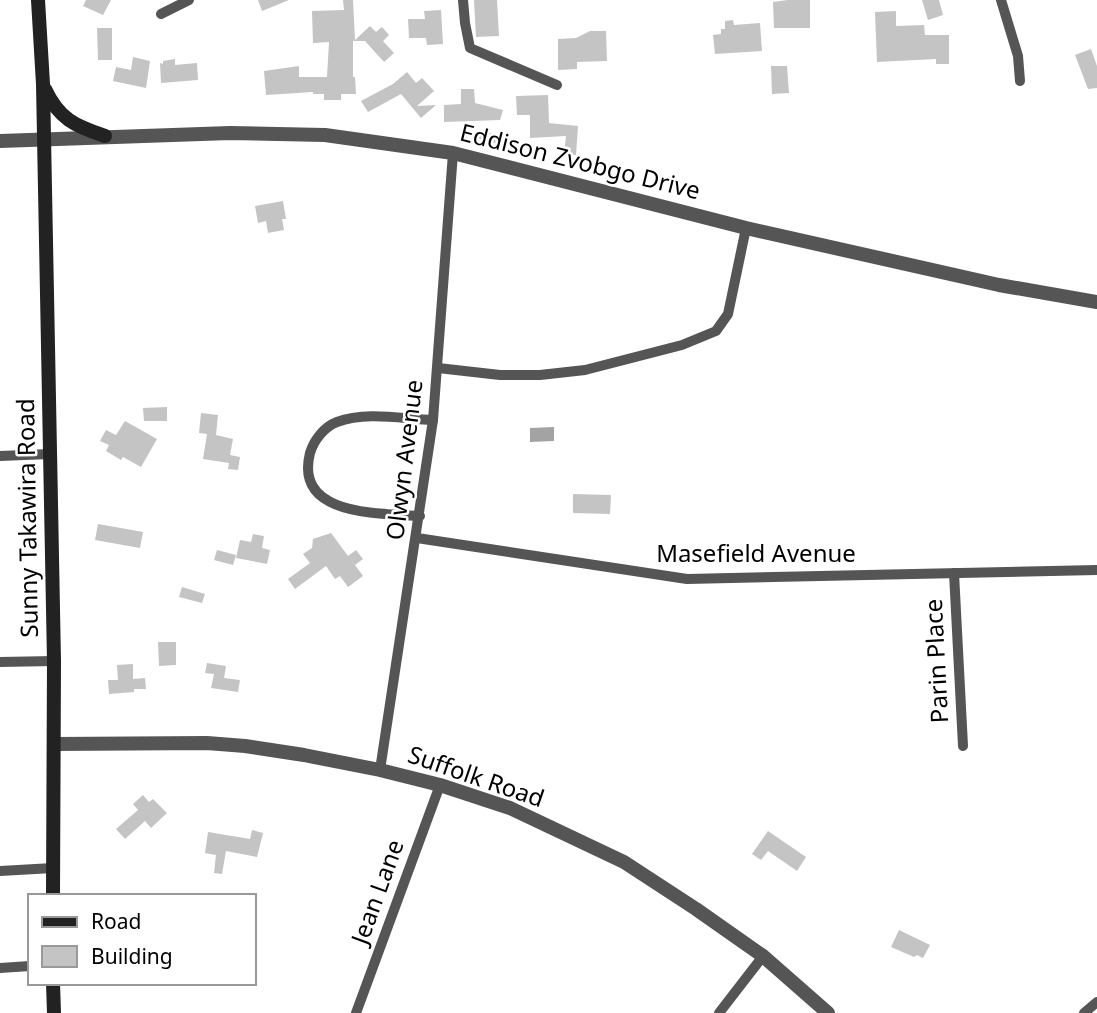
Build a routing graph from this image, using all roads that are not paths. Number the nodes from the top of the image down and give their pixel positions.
1 (38, 0) edge
2 (189, 0) edge
3 (464, 0) edge
4 (1002, 0) edge
5 (162, 14) dead end
6 (1020, 81) dead end
7 (43, 84) junction
8 (557, 85) dead end
9 (106, 136) junction
10 (44, 139) junction
11 (0, 141) edge
12 (453, 153) junction
13 (747, 228) junction
14 (1097, 302) edge
15 (438, 368) junction
16 (433, 420) junction
17 (50, 454) junction
18 (0, 456) edge
19 (420, 516) junction
20 (417, 538) junction
21 (1097, 570) edge
22 (954, 573) junction
23 (54, 661) junction
24 (0, 662) edge
25 (54, 744) junction
26 (963, 746) dead end
27 (380, 770) junction
28 (440, 785) junction
29 (53, 868) junction
30 (0, 871) edge
31 (53, 894) edge
32 (763, 956) junction
33 (28, 966) edge
34 (0, 968) edge
35 (53, 985) edge
36 (1097, 1002) edge
37 (54, 1013) edge
38 (356, 1013) edge
39 (719, 1013) edge
40 (828, 1013) edge
41 (1083, 1013) edge

1 - 7 main road, Sunny Takawira Road
2 - 5 street
3 - 8 street
4 - 6 street
7 - 9 main road
7 - 10 main road, Sunny Takawira Road
9 - 10 street, Eddison Zvobgo Drive
9 - 12 street, Eddison Zvobgo Drive
10 - 11 street, Eddison Zvobgo Drive
10 - 17 main road, Sunny Takawira Road
12 - 13 street, Eddison Zvobgo Drive
12 - 15 street, Olwyn Avenue
13 - 14 street, Eddison Zvobgo Drive
13 - 15 street
15 - 16 street, Olwyn Avenue
16 - 19 street, Olwyn Avenue
16 - 19 street
17 - 18 street
17 - 23 main road, Sunny Takawira Road
19 - 20 street, Olwyn Avenue
20 - 22 street, Masefield Avenue
20 - 27 street, Olwyn Avenue
21 - 22 street, Masefield Avenue
22 - 26 street, Parin Place
23 - 24 street
23 - 25 main road, Sunny Takawira Road
25 - 27 street, Suffolk Road
25 - 29 main road, Sunny Takawira Road
27 - 28 street, Suffolk Road
28 - 32 street, Suffolk Road
28 - 38 street, Jean Lane
29 - 30 street
29 - 31 main road, Sunny Takawira Road
32 - 39 street
32 - 40 street, Suffolk Road
33 - 34 street
35 - 37 main road
36 - 41 street

